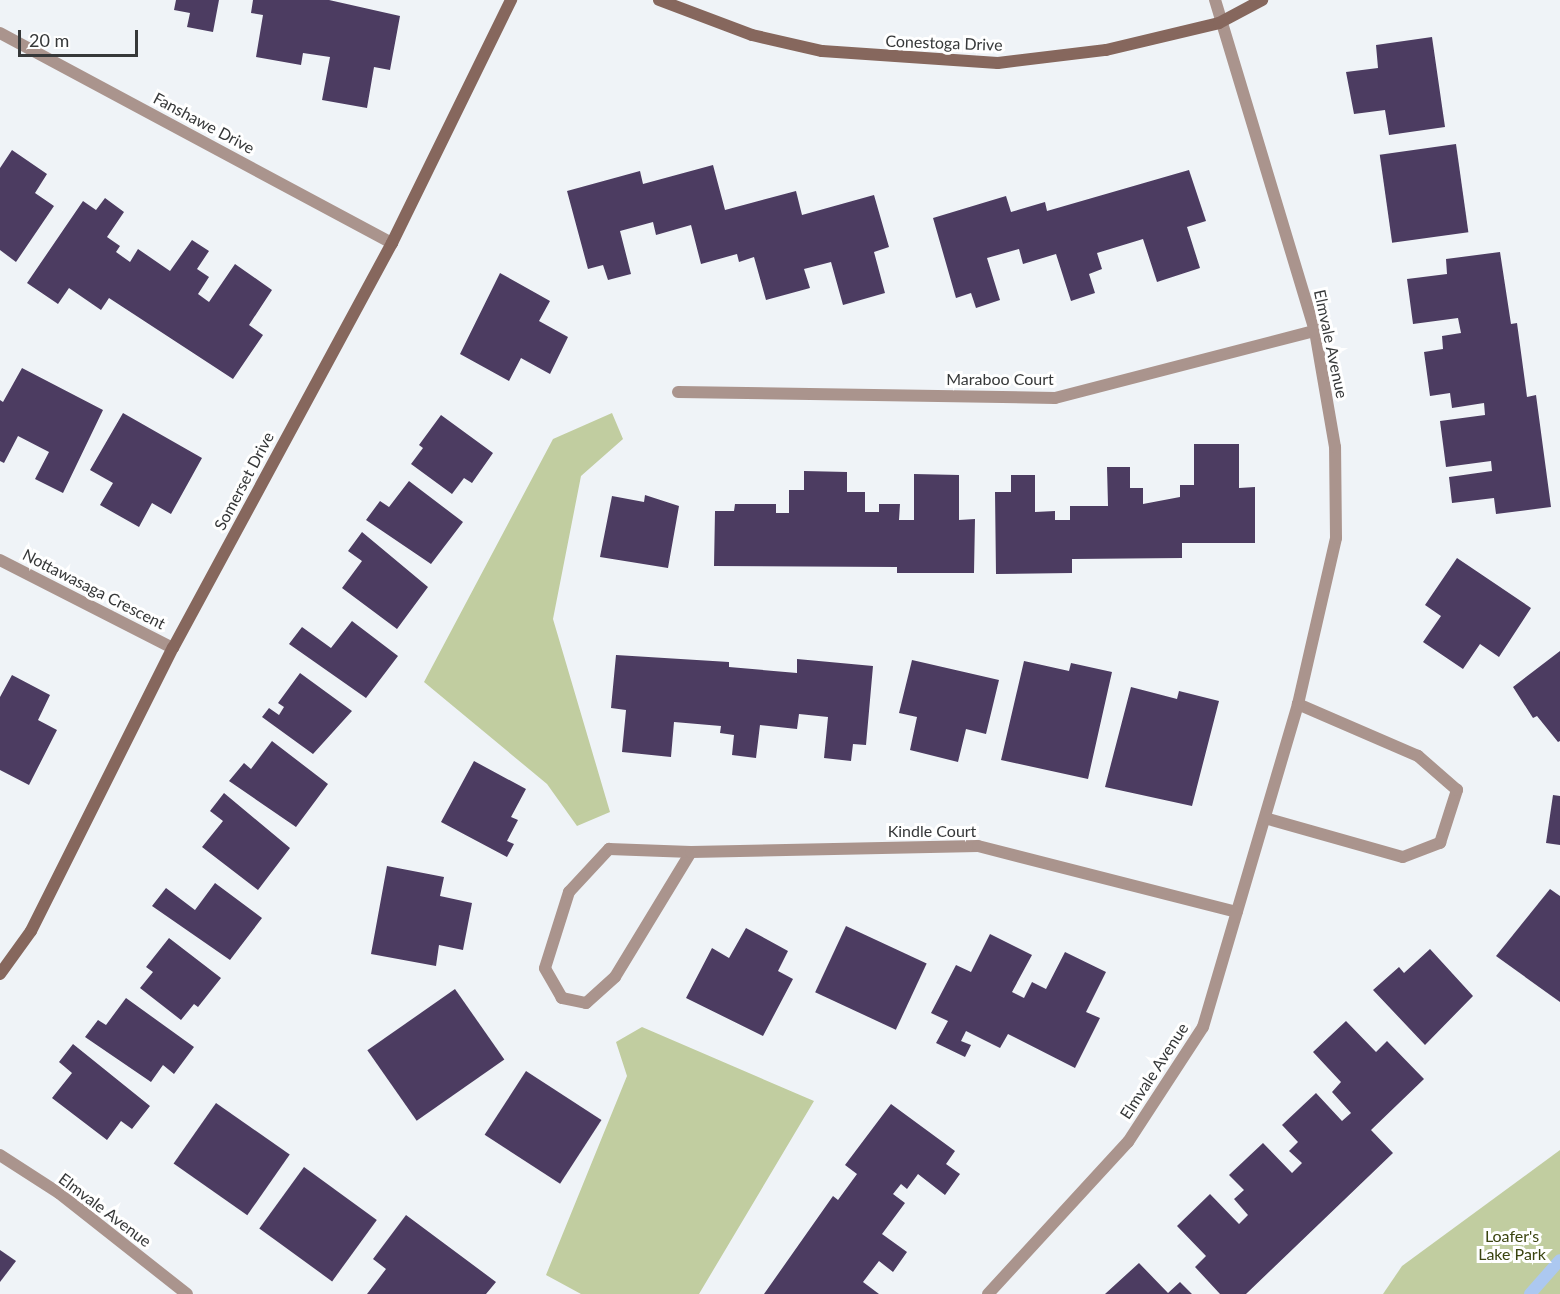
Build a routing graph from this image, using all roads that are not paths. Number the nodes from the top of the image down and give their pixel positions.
1 (511, 0) edge
2 (659, 0) edge
3 (1215, 0) edge
4 (1262, 0) edge
5 (1220, 23) junction
6 (0, 33) edge
7 (392, 243) junction
8 (1315, 331) junction
9 (678, 392) dead end
10 (0, 560) edge
11 (173, 648) junction
12 (1298, 704) junction
13 (1264, 818) junction
14 (691, 852) junction
15 (1237, 912) junction
16 (0, 974) edge
17 (0, 1155) edge
18 (187, 1294) edge
19 (988, 1294) edge

1 - 7 street, Somerset Drive
2 - 5 street, Conestoga Drive
3 - 5 street, Elmvale Avenue
4 - 5 street, Conestoga Drive
5 - 8 street, Elmvale Avenue
6 - 7 street, Fanshawe Drive
7 - 11 street, Somerset Drive
8 - 9 street, Maraboo Court
8 - 12 street, Elmvale Avenue
10 - 11 street, Nottawasaga Crescent
11 - 16 street, Somerset Drive
12 - 13 street, Elmvale Avenue
12 - 13 street
13 - 15 street, Elmvale Avenue
14 - 14 street, Kindle Court
14 - 15 street, Kindle Court
15 - 19 street, Elmvale Avenue
17 - 18 street, Elmvale Avenue

